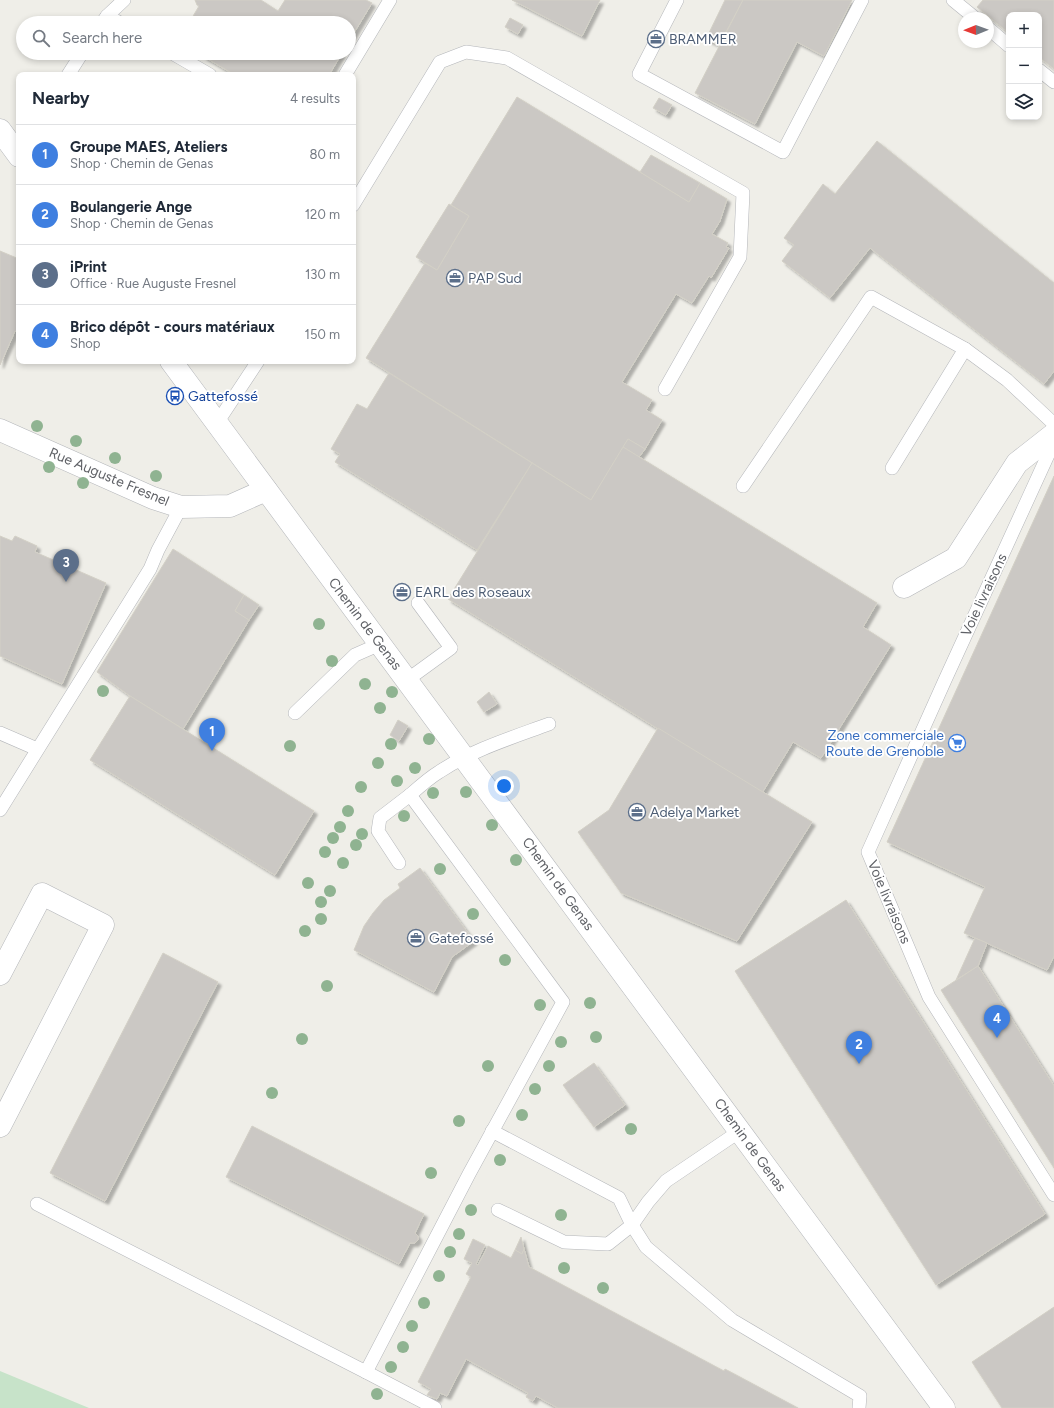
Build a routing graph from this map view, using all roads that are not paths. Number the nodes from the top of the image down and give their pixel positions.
1 (124, 0) edge
2 (390, 0) edge
3 (677, 0) edge
4 (862, 0) edge
5 (953, 0) edge
6 (968, 12) edge
7 (108, 16) edge
8 (994, 33) edge
9 (1006, 43) edge
10 (356, 57) edge
11 (78, 60) edge
12 (184, 60) edge
13 (354, 60) edge
14 (70, 72) edge
15 (205, 72) edge
16 (347, 72) edge
17 (1042, 72) edge
18 (1054, 82) edge
19 (0, 130) edge
20 (16, 148) edge
21 (356, 199) edge
22 (965, 349) junction
23 (173, 364) edge
24 (256, 364) edge
25 (665, 389) dead end
26 (217, 423) junction
27 (1054, 424) edge
28 (0, 430) edge
29 (1054, 434) edge
30 (1054, 442) edge
31 (892, 468) dead end
32 (743, 486) dead end
33 (266, 490) junction
34 (181, 507) junction
35 (904, 587) dead end
36 (418, 603) dead end
37 (380, 644) junction
38 (407, 680) junction
39 (295, 713) dead end
40 (549, 724) dead end
41 (0, 733) edge
42 (37, 749) junction
43 (464, 757) junction
44 (410, 795) junction
45 (0, 810) edge
46 (399, 863) dead end
47 (0, 974) edge
48 (0, 1126) edge
49 (492, 1131) junction
50 (740, 1131) junction
51 (1054, 1195) edge
52 (37, 1204) dead end
53 (498, 1210) dead end
54 (632, 1225) junction
55 (366, 1372) junction
56 (435, 1408) edge
57 (859, 1408) edge
58 (944, 1408) edge

1 - 7 lane
2 - 10 lane
3 - 4 lane
5 - 6 lane
8 - 9 lane
11 - 14 lane
12 - 15 lane
13 - 16 lane
17 - 18 lane
19 - 20 street
21 - 25 lane
22 - 27 lane
22 - 31 lane
22 - 32 lane
23 - 26 street, Chemin de Genas
24 - 26 lane
26 - 33 street, Chemin de Genas
28 - 34 street, Rue Auguste Fresnel
29 - 35 street
30 - 51 lane, Voie livraisons
33 - 34 street, Rue Auguste Fresnel
33 - 37 street, Chemin de Genas
34 - 42 lane
36 - 38 lane
37 - 38 street, Chemin de Genas
37 - 39 lane
38 - 43 street, Chemin de Genas
40 - 43 lane
41 - 42 lane
42 - 45 lane
43 - 44 lane
43 - 50 street, Chemin de Genas
44 - 46 lane
44 - 49 lane
47 - 48 street
49 - 54 lane
49 - 55 lane
50 - 54 lane
50 - 58 street, Chemin de Genas
52 - 55 lane
53 - 54 lane
54 - 57 lane
55 - 56 lane

